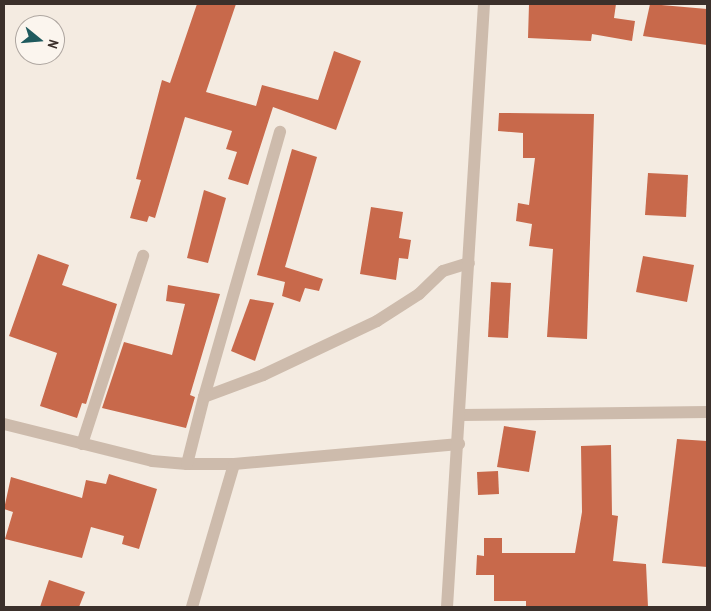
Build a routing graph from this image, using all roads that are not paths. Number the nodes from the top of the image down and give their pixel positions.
1 (484, 4) edge
2 (280, 132) dead end
3 (143, 256) dead end
4 (469, 263) junction
5 (204, 397) junction
6 (707, 412) edge
7 (461, 415) junction
8 (4, 425) edge
9 (82, 444) junction
10 (459, 444) junction
11 (187, 464) junction
12 (234, 464) junction
13 (192, 607) edge
14 (447, 607) edge

1 - 4 street
2 - 5 street
3 - 9 street
4 - 5 street
4 - 7 street
5 - 11 street
6 - 7 street
7 - 10 street
8 - 9 street
9 - 11 street
10 - 12 street
10 - 14 street
11 - 12 street
12 - 13 street

